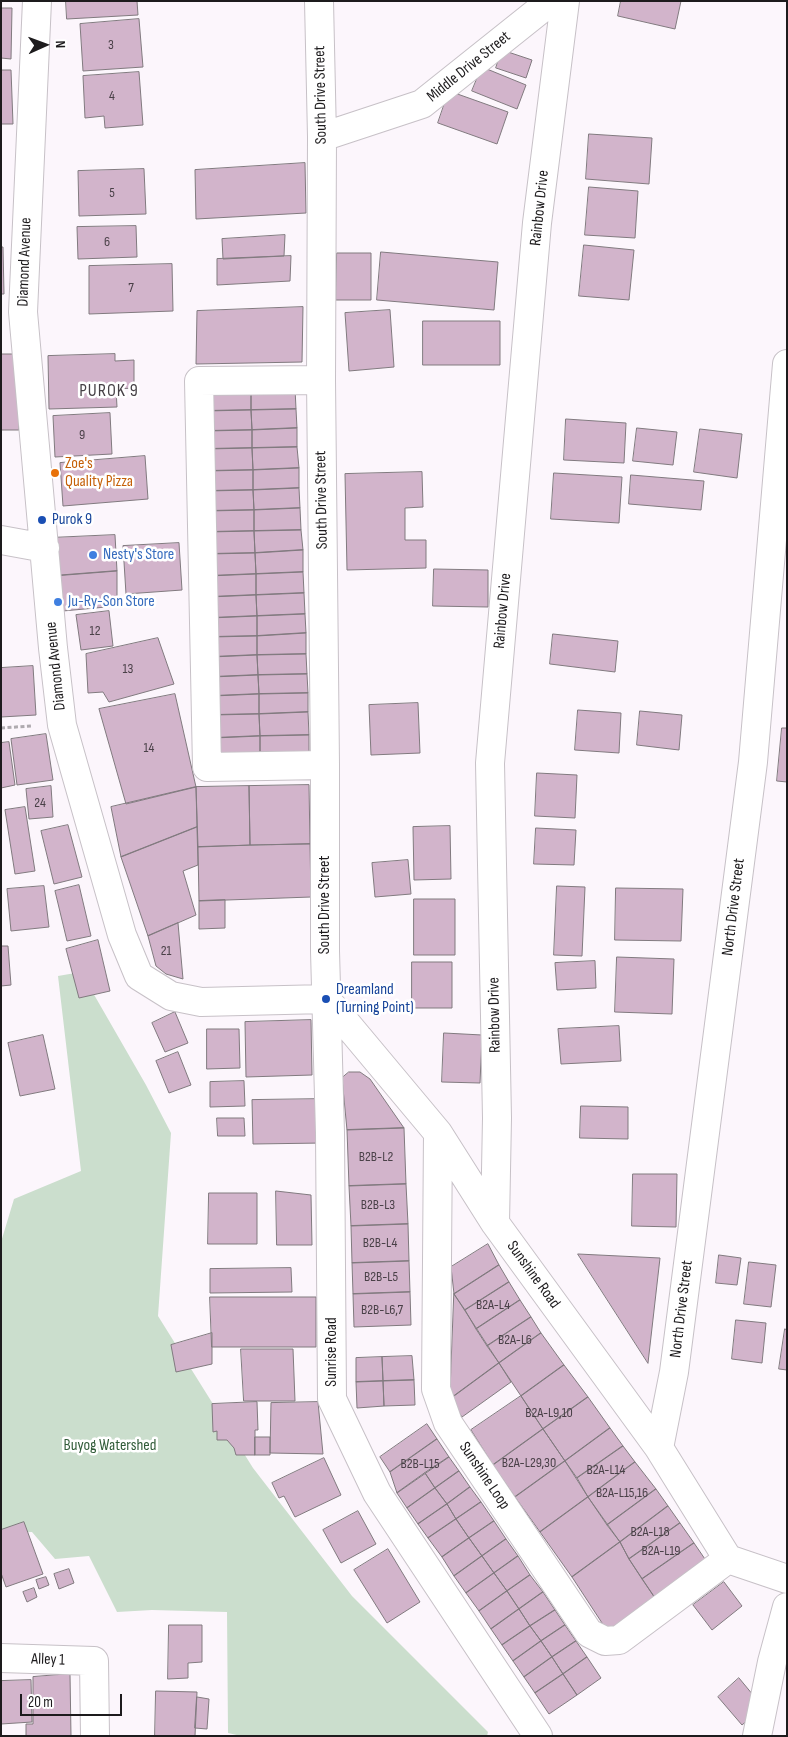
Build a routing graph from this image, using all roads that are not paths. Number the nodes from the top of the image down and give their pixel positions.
1 (37, 1) edge
2 (319, 1) edge
3 (551, 1) edge
4 (565, 1) edge
5 (322, 137) junction
6 (787, 364) edge
7 (321, 380) junction
8 (1, 540) edge
9 (45, 548) junction
10 (325, 765) junction
11 (326, 999) junction
12 (438, 1133) junction
13 (495, 1223) junction
14 (659, 1448) junction
15 (728, 1559) junction
16 (787, 1579) edge
17 (787, 1607) edge
18 (1, 1658) edge
19 (95, 1736) edge
20 (538, 1736) edge
21 (757, 1736) edge

1 - 9 street, Diamond Avenue
2 - 5 street, South Drive Street
3 - 5 street, Middle Drive Street
4 - 13 street, Rainbow Drive
5 - 7 street, South Drive Street
6 - 14 street, North Drive Street
7 - 10 street, South Drive Street
7 - 10 street
8 - 9 street
9 - 11 street, Diamond Avenue
10 - 11 street, South Drive Street
11 - 12 street, Sunshine Road
11 - 20 street, Sunrise Road
12 - 13 street, Sunshine Road
12 - 15 street, Sunshine Loop
13 - 14 street, Sunshine Road
14 - 15 street, Sunshine Road
15 - 16 street
17 - 21 street
18 - 19 street, Alley 1

